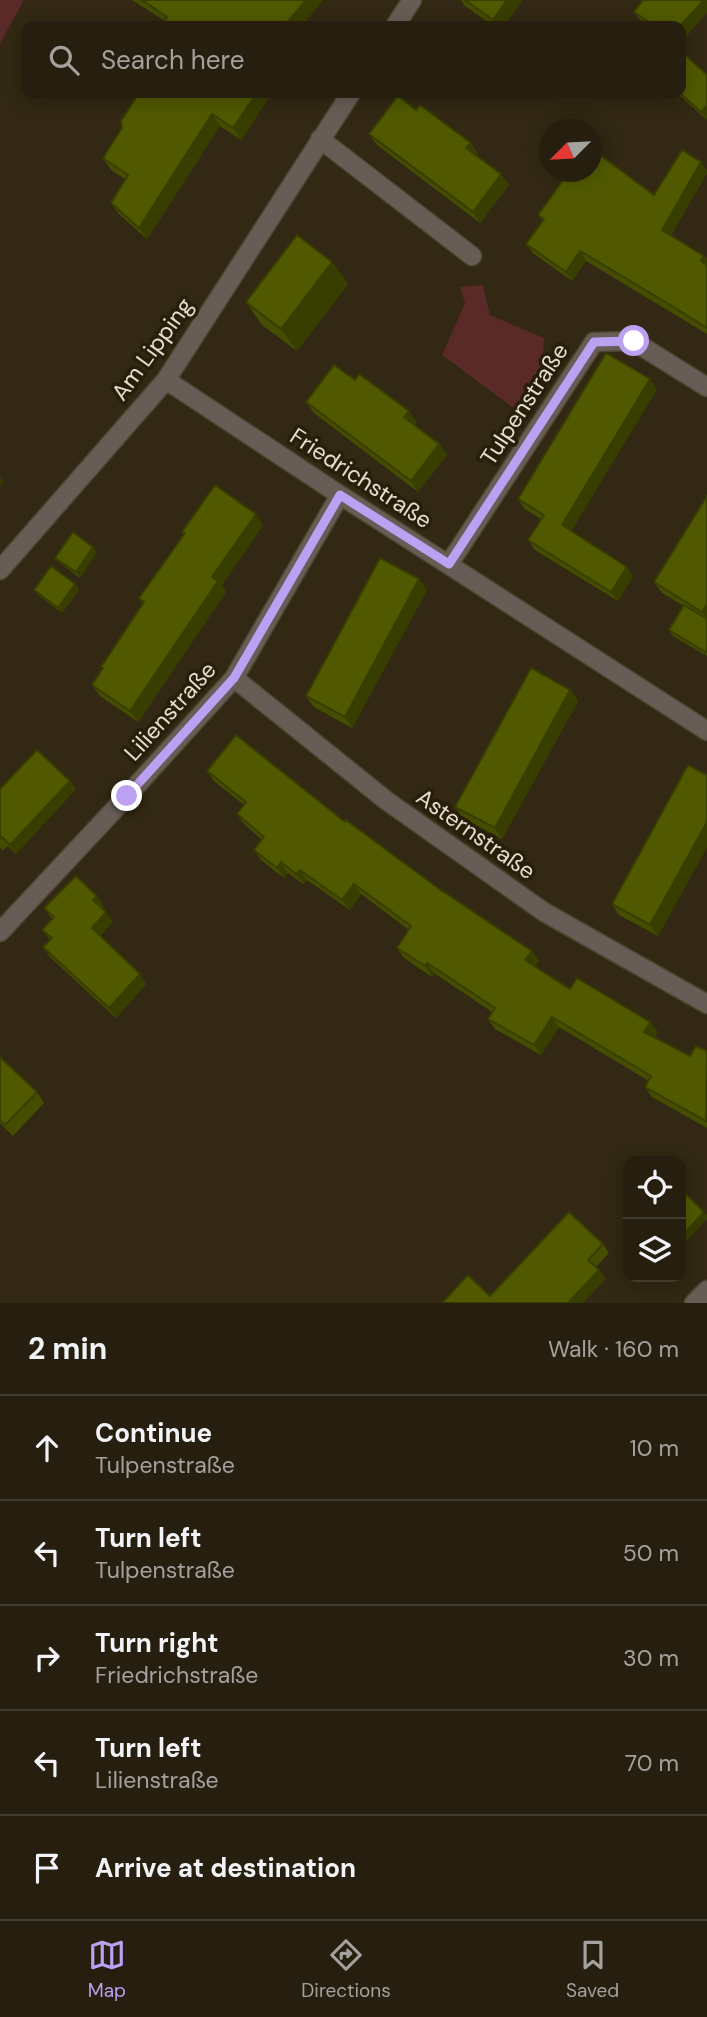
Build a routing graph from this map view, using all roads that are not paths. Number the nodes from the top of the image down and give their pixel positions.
1 (412, 0) edge
2 (398, 21) edge
3 (348, 98) edge
4 (320, 139) junction
5 (472, 256) dead end
6 (166, 380) junction
7 (707, 387) edge
8 (340, 495) junction
9 (449, 564) junction
10 (0, 570) edge
11 (234, 678) junction
12 (707, 731) edge
13 (0, 932) edge
14 (707, 1004) edge
15 (707, 1290) edge
16 (694, 1303) edge

1 - 2 street
3 - 4 street, Am Lipping
4 - 5 street
4 - 6 street, Am Lipping
6 - 8 street, Friedrichstraße
6 - 10 street, Am Lipping
7 - 9 street, Tulpenstraße
8 - 9 street, Friedrichstraße
8 - 11 street, Lilienstraße
9 - 12 street, Friedrichstraße
11 - 13 street, Lilienstraße
11 - 14 street, Asternstraße
15 - 16 street

